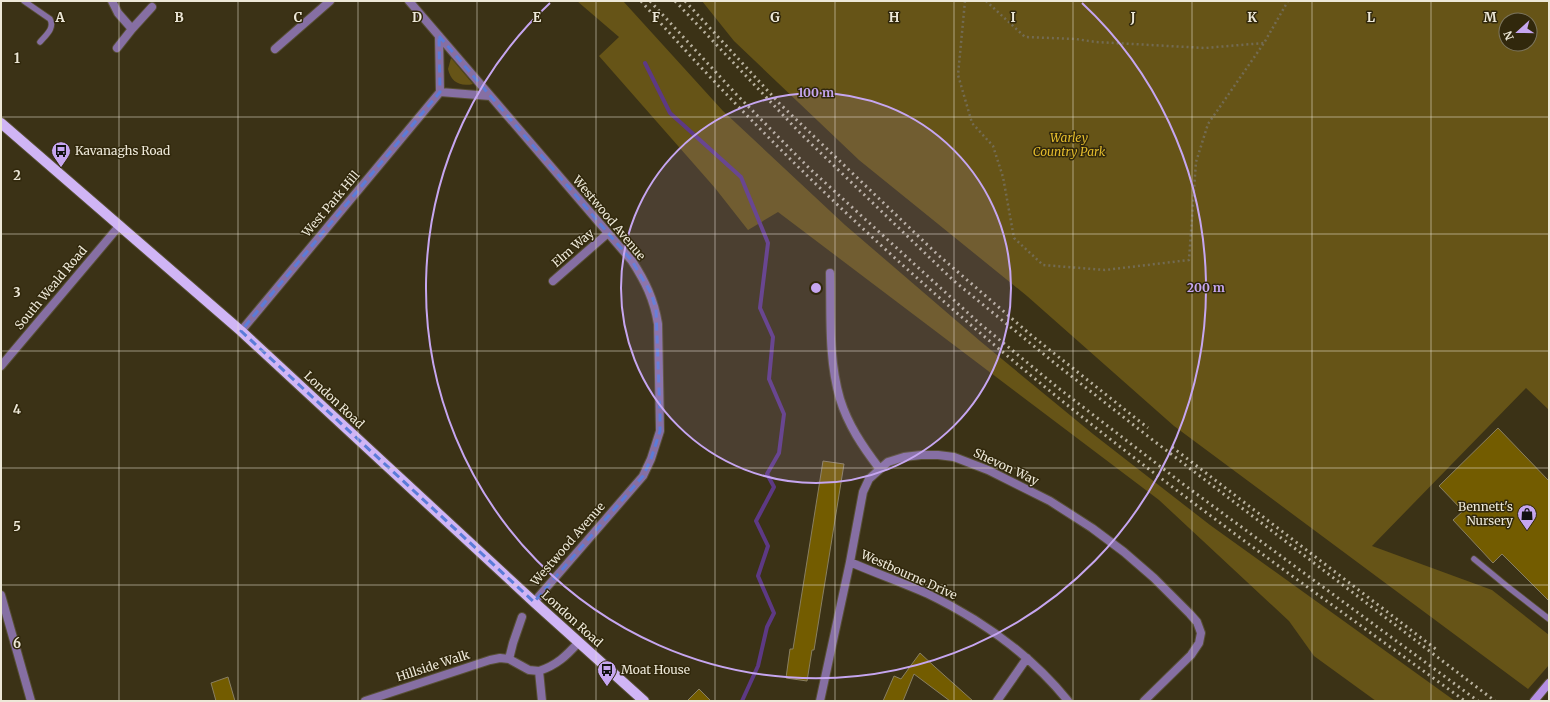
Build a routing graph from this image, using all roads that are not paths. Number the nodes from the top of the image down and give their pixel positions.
1 (24, 1) edge
2 (112, 1) edge
3 (330, 1) edge
4 (409, 1) edge
5 (152, 7) dead end
6 (132, 29) junction
7 (439, 36) junction
8 (40, 42) dead end
9 (117, 48) dead end
10 (275, 49) dead end
11 (440, 92) junction
12 (490, 96) junction
13 (1, 124) edge
14 (120, 225) junction
15 (608, 233) junction
16 (830, 273) dead end
17 (553, 282) dead end
18 (241, 331) junction
19 (1, 366) edge
20 (879, 468) junction
21 (1474, 559) dead end
22 (850, 562) junction
23 (1, 594) edge
24 (534, 602) junction
25 (522, 617) dead end
26 (1549, 619) edge
27 (578, 642) junction
28 (1027, 658) junction
29 (509, 659) junction
30 (539, 672) junction
31 (1548, 684) edge
32 (31, 701) edge
33 (365, 701) edge
34 (542, 701) edge
35 (644, 701) edge
36 (820, 701) edge
37 (997, 701) edge
38 (1068, 701) edge
39 (1144, 701) edge
40 (1534, 701) edge

1 - 8 lane
2 - 6 street
3 - 10 street
4 - 7 street, Westwood Avenue
5 - 6 street
6 - 9 street
7 - 11 street
7 - 12 street, Westwood Avenue
11 - 12 street
11 - 18 street, West Park Hill
12 - 15 street, Westwood Avenue
13 - 14 main road, London Road
14 - 18 main road, London Road
14 - 19 street, South Weald Road
15 - 17 street, Elm Way
15 - 24 street, Westwood Avenue
16 - 20 street
18 - 24 main road, London Road
20 - 22 street, Shevon Way
20 - 39 street, Shevon Way
21 - 26 lane
22 - 28 street, Westbourne Drive
22 - 36 street, Shevon Way
23 - 32 street
24 - 27 main road, London Road
25 - 29 street
27 - 30 street
27 - 35 main road, London Road
28 - 37 street
28 - 38 street, Westbourne Drive
29 - 30 street
29 - 33 street, Hillside Walk
30 - 34 street
31 - 40 street

